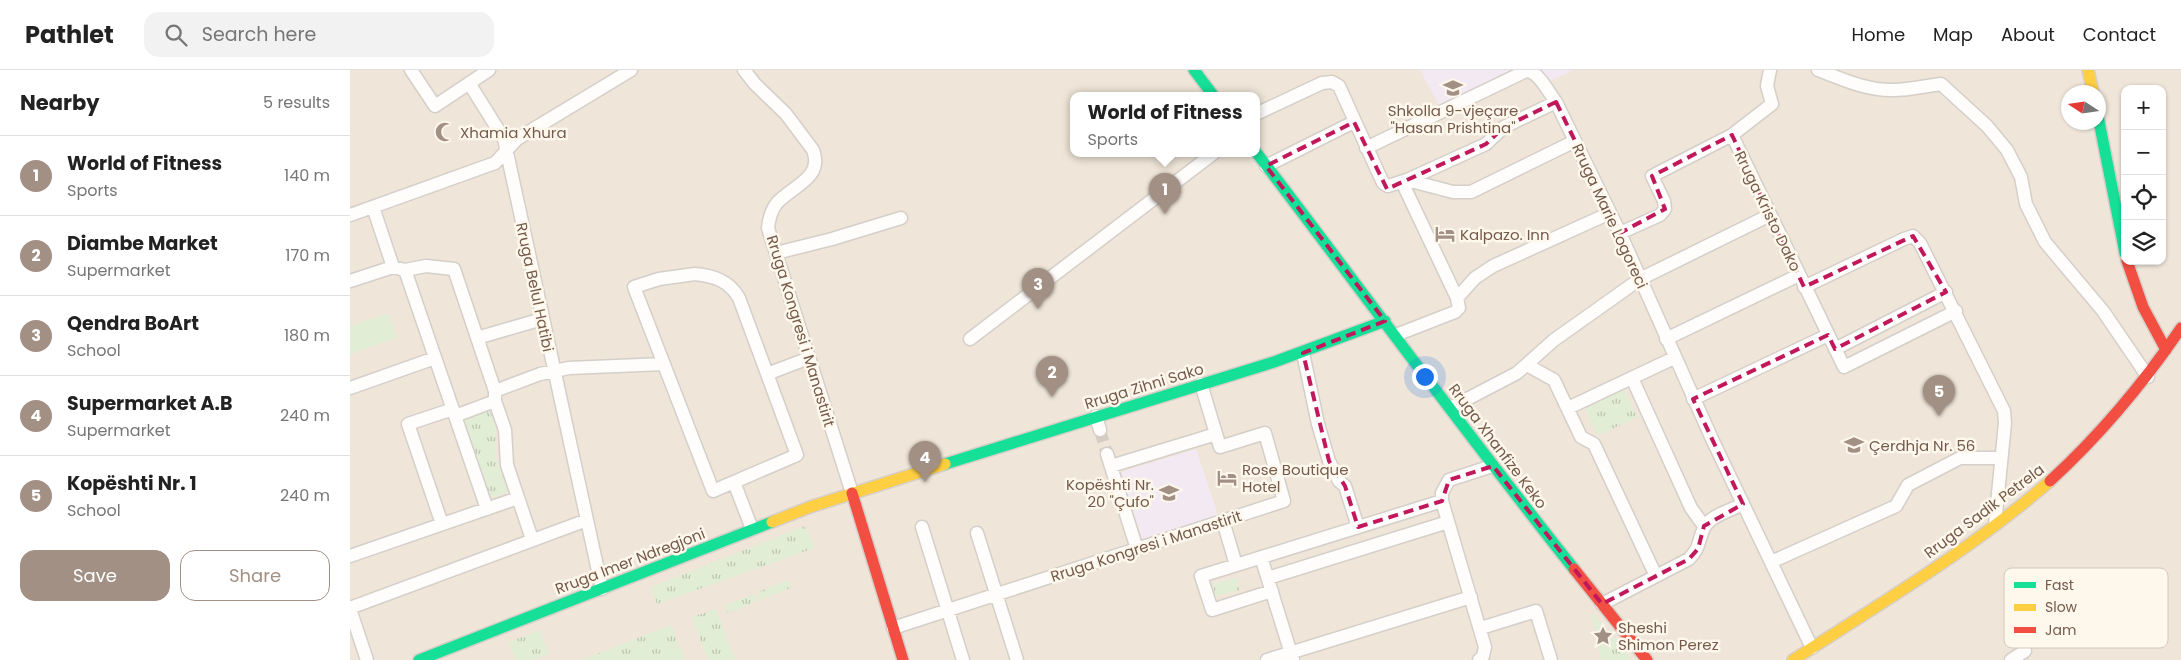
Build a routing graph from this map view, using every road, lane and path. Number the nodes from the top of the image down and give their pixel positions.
1 (411, 70) edge
2 (489, 70) edge
3 (631, 70) edge
4 (744, 70) edge
5 (1194, 70) edge
6 (1770, 70) edge
7 (1818, 70) edge
8 (2088, 70) edge
9 (469, 84) junction
10 (2091, 85) edge
11 (1211, 92) edge
12 (1556, 102) junction
13 (1260, 112) edge
14 (1354, 122) junction
15 (2102, 130) edge
16 (1732, 136) junction
17 (1575, 141) junction
18 (1366, 148) junction
19 (506, 151) junction
20 (1209, 157) edge
21 (1260, 157) edge
22 (1266, 166) junction
23 (1405, 181) junction
24 (372, 207) junction
25 (1610, 213) junction
26 (350, 215) edge
27 (1770, 215) junction
28 (901, 218) dead end
29 (1620, 233) junction
30 (2121, 238) edge
31 (776, 253) junction
32 (2128, 265) edge
33 (399, 268) junction
34 (1799, 275) junction
35 (1640, 279) junction
36 (350, 281) edge
37 (1804, 287) junction
38 (1946, 292) junction
39 (1457, 298) junction
40 (1956, 311) junction
41 (542, 319) junction
42 (1385, 321) junction
43 (2181, 328) edge
44 (1396, 335) junction
45 (1828, 335) junction
46 (477, 338) junction
47 (970, 339) dead end
48 (1666, 339) junction
49 (1835, 349) junction
50 (2166, 350) junction
51 (1303, 353) junction
52 (435, 358) junction
53 (809, 358) junction
54 (1674, 358) junction
55 (664, 364) junction
56 (1527, 365) junction
57 (553, 371) junction
58 (767, 374) junction
59 (2148, 377) junction
60 (1632, 378) junction
61 (1201, 384) junction
62 (350, 388) edge
63 (495, 396) junction
64 (1693, 399) junction
65 (1450, 408) junction
66 (1568, 408) junction
67 (454, 412) junction
68 (1096, 416) junction
69 (1100, 430) tunnel mouth
70 (1216, 434) junction
71 (2001, 458) junction
72 (1492, 466) junction
73 (734, 482) junction
74 (852, 493) junction
75 (518, 498) junction
76 (1442, 501) junction
77 (1744, 504) junction
78 (487, 509) junction
79 (587, 520) junction
80 (1223, 521) junction
81 (1448, 522) junction
82 (442, 524) junction
83 (1994, 524) junction
84 (1704, 526) junction
85 (922, 527) dead end
86 (1358, 527) junction
87 (752, 529) junction
88 (977, 533) dead end
89 (532, 539) junction
90 (1137, 549) junction
91 (350, 556) edge
92 (1262, 557) junction
93 (1772, 562) junction
94 (1236, 565) junction
95 (1656, 576) junction
96 (1268, 578) junction
97 (602, 589) junction
98 (1272, 591) junction
99 (996, 595) junction
100 (1471, 596) junction
101 (1602, 604) junction
102 (350, 609) edge
103 (948, 610) junction
104 (893, 628) junction
105 (1481, 628) junction
106 (1812, 648) junction
107 (2025, 651) dead end
108 (1292, 656) edge
109 (367, 660) edge
110 (420, 660) edge
111 (903, 660) edge
112 (963, 660) edge
113 (1017, 660) edge
114 (1267, 660) edge
115 (1479, 660) edge
116 (1551, 660) edge
117 (1647, 660) edge
118 (1793, 660) edge
119 (2011, 660) edge

1 - 9 street
2 - 9 street
3 - 19 street
4 - 31 street, Rruga Kongresi i Manastirit
5 - 11 street
6 - 16 street
7 - 59 street
8 - 10 street
9 - 19 street, Rruga Belul Hatibi
12 - 17 street, Rruga Marie Logoreci
12 - 18 street, Rruga Marie Logoreci
12 - 23 street
13 - 14 street
14 - 18 street
14 - 22 street
15 - 30 street
16 - 27 street, Rruga Kristo Dako
16 - 29 street
17 - 23 street
17 - 25 street, Rruga Marie Logoreci
18 - 23 street
19 - 24 street
19 - 41 street, Rruga Belul Hatibi
20 - 47 street
21 - 22 street, Rruga Xhanfize Keko
22 - 42 street, Rruga Xhanfize Keko
23 - 39 street
24 - 26 street
24 - 33 street
25 - 29 street, Rruga Marie Logoreci
25 - 39 street
27 - 34 street, Rruga Kristo Dako
27 - 35 street
28 - 31 street
29 - 35 street, Rruga Marie Logoreci
31 - 53 street, Rruga Kongresi i Manastirit
32 - 50 street
33 - 36 street
33 - 46 street
33 - 52 street
34 - 37 street, Rruga Kristo Dako
34 - 48 street
35 - 48 street, Rruga Marie Logoreci
35 - 56 street
37 - 38 street, Rruga Kristo Dako
37 - 45 street, Rruga Kristo Dako
38 - 40 street, Rruga Kristo Dako
38 - 49 street
39 - 44 street
40 - 49 street, Rruga Kristo Dako
40 - 71 street, Rruga Kristo Dako
41 - 46 street
41 - 57 street, Rruga Belul Hatibi
42 - 44 street, Rruga Xhanfize Keko
42 - 51 street, Rruga Zihni Sako
43 - 50 street, Rruga Sadik Petrela
44 - 65 street, Rruga Xhanfize Keko
45 - 49 street, Rruga Kristo Dako
45 - 64 street
46 - 63 street
48 - 54 street, Rruga Marie Logoreci
50 - 59 street, Rruga Sadik Petrela
51 - 61 street, Rruga Zihni Sako
51 - 86 street
52 - 62 street
52 - 67 street
53 - 58 street
53 - 74 street, Rruga Kongresi i Manastirit
54 - 60 street
54 - 64 street, Rruga Marie Logoreci
55 - 57 street
55 - 58 street
55 - 73 street
56 - 65 street
56 - 66 street
57 - 63 street
57 - 79 street, Rruga Belul Hatibi
58 - 73 street
59 - 83 street, Rruga Sadik Petrela
60 - 66 street
60 - 84 street
61 - 68 street, Rruga Zihni Sako
61 - 70 street
63 - 67 street
63 - 75 street
64 - 77 street, Rruga Marie Logoreci
65 - 72 street, Rruga Xhanfize Keko
66 - 95 street
67 - 78 street
67 - 82 street
68 - 69 street
68 - 74 street, Rruga Zihni Sako
70 - 80 street, Rruga Kongresi i Manastirit
70 - 90 street
71 - 83 street, Rruga Kristo Dako
71 - 93 street
72 - 76 street
72 - 101 street, Rruga Xhanfize Keko
73 - 87 street
74 - 87 street, Rruga Imer Ndregjoni
74 - 104 street, Rruga Kongresi i Manastirit
75 - 78 street
75 - 89 street
76 - 81 street
76 - 86 street
77 - 84 street
77 - 93 street, Rruga Marie Logoreci
78 - 82 street
79 - 89 street
79 - 97 street, Rruga Belul Hatibi
80 - 90 street, Rruga Kongresi i Manastirit
80 - 94 street
81 - 96 street
81 - 100 street
82 - 91 street
83 - 106 street, Rruga Sadik Petrela
84 - 95 street
85 - 103 street
86 - 92 street
87 - 97 street, Rruga Imer Ndregjoni
88 - 99 street
89 - 102 street
90 - 99 street, Rruga Kongresi i Manastirit
92 - 94 street
92 - 96 street
93 - 106 street, Rruga Marie Logoreci
94 - 98 street
95 - 101 street
96 - 98 street
97 - 110 street, Rruga Imer Ndregjoni
98 - 108 street
99 - 103 street, Rruga Kongresi i Manastirit
99 - 113 street
100 - 105 street
100 - 108 street
101 - 117 street, Rruga Xhanfize Keko
102 - 109 street
103 - 104 street, Rruga Kongresi i Manastirit
103 - 112 street
104 - 111 street, Rruga Kongresi i Manastirit
105 - 115 street
105 - 116 street
106 - 118 street, Rruga Sadik Petrela
107 - 119 street
108 - 114 street

